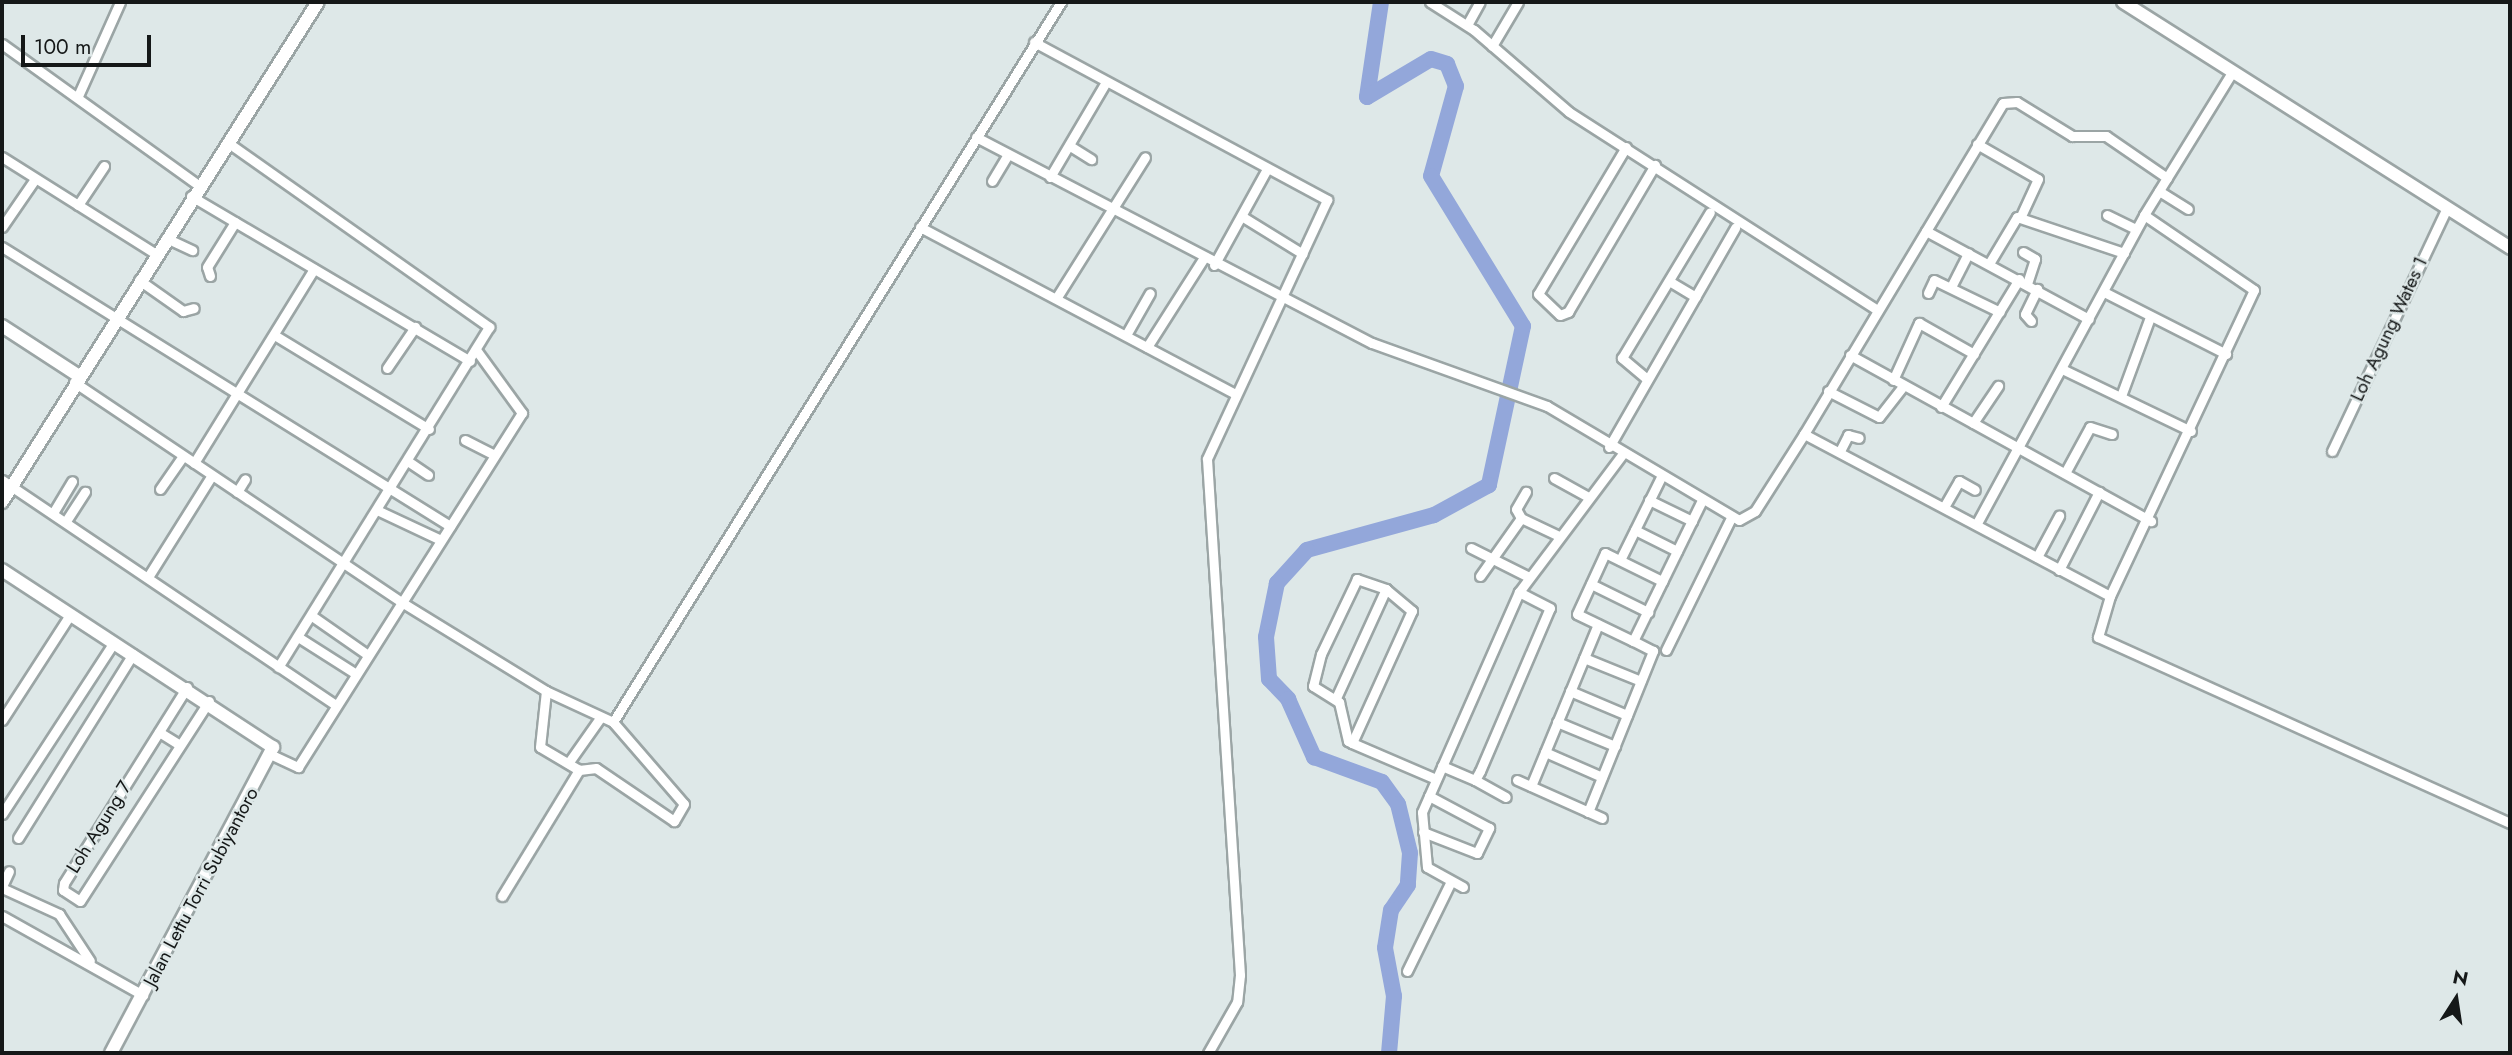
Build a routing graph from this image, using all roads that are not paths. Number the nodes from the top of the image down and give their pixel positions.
1 (120, 2) edge
2 (318, 2) edge
3 (1061, 2) edge
4 (1480, 2) edge
5 (1518, 2) edge
6 (2123, 2) edge
7 (1434, 4) edge
8 (1467, 25) junction
9 (1034, 42) junction
10 (2, 44) edge
11 (1492, 46) junction
12 (2233, 71) junction
13 (1106, 82) junction
14 (78, 96) junction
15 (976, 136) junction
16 (228, 142) junction
17 (1977, 144) junction
18 (1070, 146) junction
19 (1626, 147) junction
20 (1008, 154) junction
21 (2, 157) edge
22 (1146, 157) dead end
23 (1091, 159) dead end
24 (1655, 165) junction
25 (104, 166) dead end
26 (1267, 169) junction
27 (1050, 177) junction
28 (2167, 178) junction
29 (35, 179) junction
30 (992, 181) dead end
31 (194, 191) junction
32 (2159, 191) junction
33 (78, 205) junction
34 (2447, 208) junction
35 (2188, 209) dead end
36 (1113, 210) junction
37 (1710, 212) dead end
38 (2107, 215) dead end
39 (2144, 215) junction
40 (1243, 217) junction
41 (2020, 218) junction
42 (235, 222) junction
43 (2, 227) edge
44 (920, 227) junction
45 (1735, 228) dead end
46 (2136, 229) junction
47 (1926, 231) junction
48 (166, 238) junction
49 (2, 247) edge
50 (2510, 248) edge
51 (192, 250) dead end
52 (2023, 252) dead end
53 (1968, 253) junction
54 (2124, 253) junction
55 (156, 254) junction
56 (1303, 254) junction
57 (1203, 258) junction
58 (1990, 262) junction
59 (1214, 265) junction
60 (314, 269) junction
61 (210, 276) dead end
62 (139, 280) junction
63 (1669, 281) junction
64 (2023, 281) junction
65 (1951, 287) junction
66 (2037, 289) junction
67 (2104, 292) junction
68 (1150, 293) dead end
69 (1928, 293) dead end
70 (1057, 297) junction
71 (1696, 297) junction
72 (1282, 299) junction
73 (194, 307) dead end
74 (1877, 310) junction
75 (2000, 313) junction
76 (118, 314) junction
77 (2150, 317) junction
78 (2089, 319) junction
79 (2031, 321) dead end
80 (2, 326) edge
81 (415, 327) junction
82 (276, 335) junction
83 (1126, 335) junction
84 (1147, 347) junction
85 (477, 351) junction
86 (1974, 354) junction
87 (2226, 354) junction
88 (1850, 355) junction
89 (470, 361) junction
90 (387, 368) dead end
91 (2062, 369) junction
92 (76, 379) junction
93 (1647, 379) junction
94 (1893, 380) junction
95 (1903, 386) junction
96 (1998, 386) dead end
97 (1828, 391) junction
98 (1234, 393) junction
99 (240, 395) junction
100 (2121, 396) junction
101 (1941, 407) junction
102 (1973, 423) junction
103 (429, 429) junction
104 (2192, 431) junction
105 (1804, 434) junction
106 (2112, 434) dead end
107 (1859, 438) dead end
108 (465, 440) dead end
109 (1609, 447) junction
110 (2019, 450) junction
111 (1840, 451) junction
112 (2332, 451) dead end
113 (492, 454) junction
114 (1622, 455) junction
115 (183, 456) junction
116 (409, 462) junction
117 (194, 463) junction
118 (2065, 473) junction
119 (212, 475) junction
120 (428, 475) dead end
121 (1661, 477) junction
122 (1553, 478) dead end
123 (245, 479) dead end
124 (72, 481) dead end
125 (7, 483) edge
126 (160, 489) dead end
127 (1975, 490) dead end
128 (390, 491) junction
129 (85, 492) dead end
130 (237, 492) junction
131 (1526, 492) dead end
132 (2099, 492) junction
133 (1588, 497) junction
134 (1649, 500) junction
135 (1702, 500) junction
136 (2, 502) edge
137 (1944, 507) junction
138 (379, 510) junction
139 (53, 513) junction
140 (1732, 516) junction
141 (2059, 516) dead end
142 (1521, 518) junction
143 (66, 521) junction
144 (1692, 521) junction
145 (2151, 521) junction
146 (1977, 523) junction
147 (450, 526) junction
148 (1635, 530) junction
149 (1559, 536) junction
150 (441, 540) junction
151 (1471, 548) dead end
152 (1677, 551) junction
153 (2037, 557) junction
154 (1491, 560) junction
155 (1620, 560) junction
156 (344, 565) junction
157 (2, 570) edge
158 (2059, 570) junction
159 (1480, 576) dead end
160 (1529, 577) junction
161 (148, 578) junction
162 (1662, 581) junction
163 (1591, 584) junction
164 (1386, 589) junction
165 (1519, 592) junction
166 (2110, 596) junction
167 (402, 603) junction
168 (1648, 612) junction
169 (70, 615) junction
170 (312, 616) junction
171 (1598, 624) junction
172 (298, 637) junction
173 (114, 642) junction
174 (1633, 642) junction
175 (1666, 650) dead end
176 (133, 654) junction
177 (368, 654) junction
178 (1584, 658) junction
179 (278, 667) junction
180 (356, 674) junction
181 (1641, 681) junction
182 (187, 687) junction
183 (546, 691) junction
184 (1570, 691) junction
185 (1336, 698) junction
186 (209, 701) junction
187 (336, 705) junction
188 (1627, 715) junction
189 (600, 718) junction
190 (2, 720) edge
191 (613, 722) junction
192 (1558, 722) junction
193 (159, 732) junction
194 (1352, 743) junction
195 (178, 744) junction
196 (1615, 746) junction
197 (1545, 752) junction
198 (272, 755) junction
199 (569, 762) junction
200 (1442, 766) junction
201 (579, 769) junction
202 (1602, 777) junction
203 (1436, 779) junction
204 (1475, 780) junction
205 (1517, 780) dead end
206 (1531, 786) junction
207 (1429, 796) junction
208 (1506, 797) dead end
209 (1588, 812) junction
210 (2, 814) edge
211 (1602, 818) dead end
212 (2510, 822) edge
213 (1423, 832) junction
214 (18, 838) dead end
215 (9, 871) dead end
216 (1451, 881) junction
217 (3, 886) edge
218 (1463, 887) dead end
219 (502, 896) dead end
220 (2, 916) edge
221 (90, 961) junction
222 (1407, 971) dead end
223 (143, 995) junction
224 (111, 1053) edge
225 (1208, 1053) edge

1 - 14 street
2 - 16 main road
3 - 9 street
4 - 8 street
5 - 11 street
6 - 12 main road
7 - 8 street
8 - 11 street
9 - 13 street
9 - 15 street
10 - 14 street
11 - 19 street
12 - 28 street
12 - 34 main road
13 - 18 street
13 - 26 street
14 - 31 street
15 - 20 street
15 - 44 street
16 - 31 main road
16 - 85 street
17 - 28 street
17 - 41 street
17 - 47 street
18 - 23 street
18 - 27 street
19 - 24 street
19 - 24 street
20 - 27 street
20 - 30 street
21 - 29 street
22 - 36 street
24 - 74 street
25 - 33 street
26 - 40 street
26 - 56 street
27 - 36 street
28 - 32 street
29 - 33 street
29 - 43 street
31 - 42 street
31 - 48 main road
32 - 35 street
32 - 39 street
33 - 55 street
34 - 50 main road
34 - 112 street, Loh Agung Wates 1
36 - 57 street
36 - 70 street
37 - 63 street
38 - 46 street
39 - 46 street
39 - 87 street
40 - 56 street
40 - 59 street
41 - 54 street
41 - 58 street
42 - 60 street
42 - 61 street
44 - 70 street
44 - 191 street
45 - 71 street
46 - 54 street
47 - 53 street
47 - 74 street
48 - 51 street
48 - 55 main road
49 - 76 street
52 - 64 street
53 - 58 street
53 - 65 street
54 - 67 street
55 - 62 main road
56 - 72 street
57 - 59 street
57 - 84 street
58 - 64 street
59 - 72 street
60 - 81 street
60 - 82 street
62 - 73 street
62 - 76 main road
63 - 71 street
63 - 93 street
64 - 66 street
64 - 75 street
65 - 69 street
65 - 75 street
66 - 78 street
66 - 79 street
67 - 77 street
67 - 78 street
68 - 83 street
70 - 83 street
71 - 93 street
72 - 98 street
72 - 109 street
74 - 88 street
75 - 86 street
76 - 92 main road
76 - 99 street
77 - 87 street
77 - 100 street
78 - 91 street
80 - 92 main road
81 - 89 street
81 - 90 street
82 - 99 street
82 - 103 street
83 - 84 street
84 - 98 street
85 - 89 street
85 - 113 street
86 - 94 street
86 - 101 street
87 - 104 street
88 - 94 street
88 - 97 street
89 - 103 street
91 - 100 street
91 - 110 street
92 - 115 street
92 - 125 main road
93 - 109 street
94 - 95 street
95 - 97 street
95 - 101 street
96 - 102 street
97 - 105 street
98 - 225 street
99 - 117 street
99 - 128 street
100 - 104 street
101 - 102 street
102 - 110 street
103 - 116 street
104 - 145 street
105 - 111 street
105 - 140 street
106 - 118 street
107 - 111 street
108 - 113 street
109 - 114 street
110 - 118 street
110 - 146 street
111 - 137 street
113 - 147 street
114 - 121 street
114 - 133 street
115 - 117 street
115 - 126 street
116 - 120 street
116 - 128 street
117 - 119 street
118 - 132 street
119 - 130 street
119 - 161 street
121 - 134 street
121 - 135 street
122 - 133 street
123 - 130 street
124 - 139 street
125 - 136 main road
125 - 139 street
127 - 137 street
128 - 138 street
128 - 147 street
129 - 143 street
130 - 156 street
131 - 142 street
132 - 145 street
132 - 158 street
133 - 149 street
134 - 144 street
134 - 148 street
135 - 140 street
135 - 144 street
137 - 146 street
138 - 150 street
138 - 156 street
139 - 143 street
140 - 175 street
141 - 153 street
142 - 149 street
142 - 154 street
143 - 161 street
144 - 152 street
145 - 166 street
146 - 153 street
147 - 150 street
148 - 152 street
148 - 155 street
149 - 160 street
150 - 167 street
151 - 154 street
152 - 162 street
153 - 158 street
154 - 159 street
154 - 160 street
155 - 162 street
155 - 163 street
156 - 167 street
156 - 170 street
157 - 169 main road
158 - 166 street
160 - 165 street
161 - 179 street
162 - 168 street
163 - 168 street
163 - 171 street
164 - 185 street
164 - 185 street
164 - 194 street
165 - 200 street
165 - 204 street
166 - 212 street
167 - 177 street
167 - 183 street
168 - 174 street
169 - 173 main road
169 - 190 street
170 - 172 street
170 - 177 street
171 - 174 street
171 - 178 street
172 - 179 street
172 - 180 street
173 - 176 main road
173 - 210 street
174 - 181 street
176 - 182 main road
176 - 214 street
177 - 180 street
178 - 181 street
178 - 184 street
179 - 187 street
180 - 187 street
181 - 188 street
182 - 186 main road
182 - 193 street, Loh Agung 7
183 - 189 street
183 - 199 street
184 - 188 street
184 - 192 street
185 - 194 street
186 - 195 street, Loh Agung 7
186 - 198 main road
187 - 198 street
188 - 196 street
189 - 191 street
189 - 199 street
191 - 201 street
192 - 196 street
192 - 197 street
193 - 195 street
193 - 195 street, Loh Agung 7
194 - 203 street
196 - 202 street
197 - 202 street
197 - 206 street
198 - 223 main road, Jalan Lettu Torri Subiyantoro
199 - 201 street
200 - 203 street
200 - 204 street
201 - 219 street
202 - 209 street
203 - 207 street
204 - 208 street
205 - 206 street
206 - 209 street
207 - 213 street
207 - 213 street
209 - 211 street
213 - 216 street
215 - 217 street
216 - 218 street
216 - 222 street
217 - 221 street
220 - 221 street
221 - 223 street
223 - 224 main road, Jalan Lettu Torri Subiyantoro

